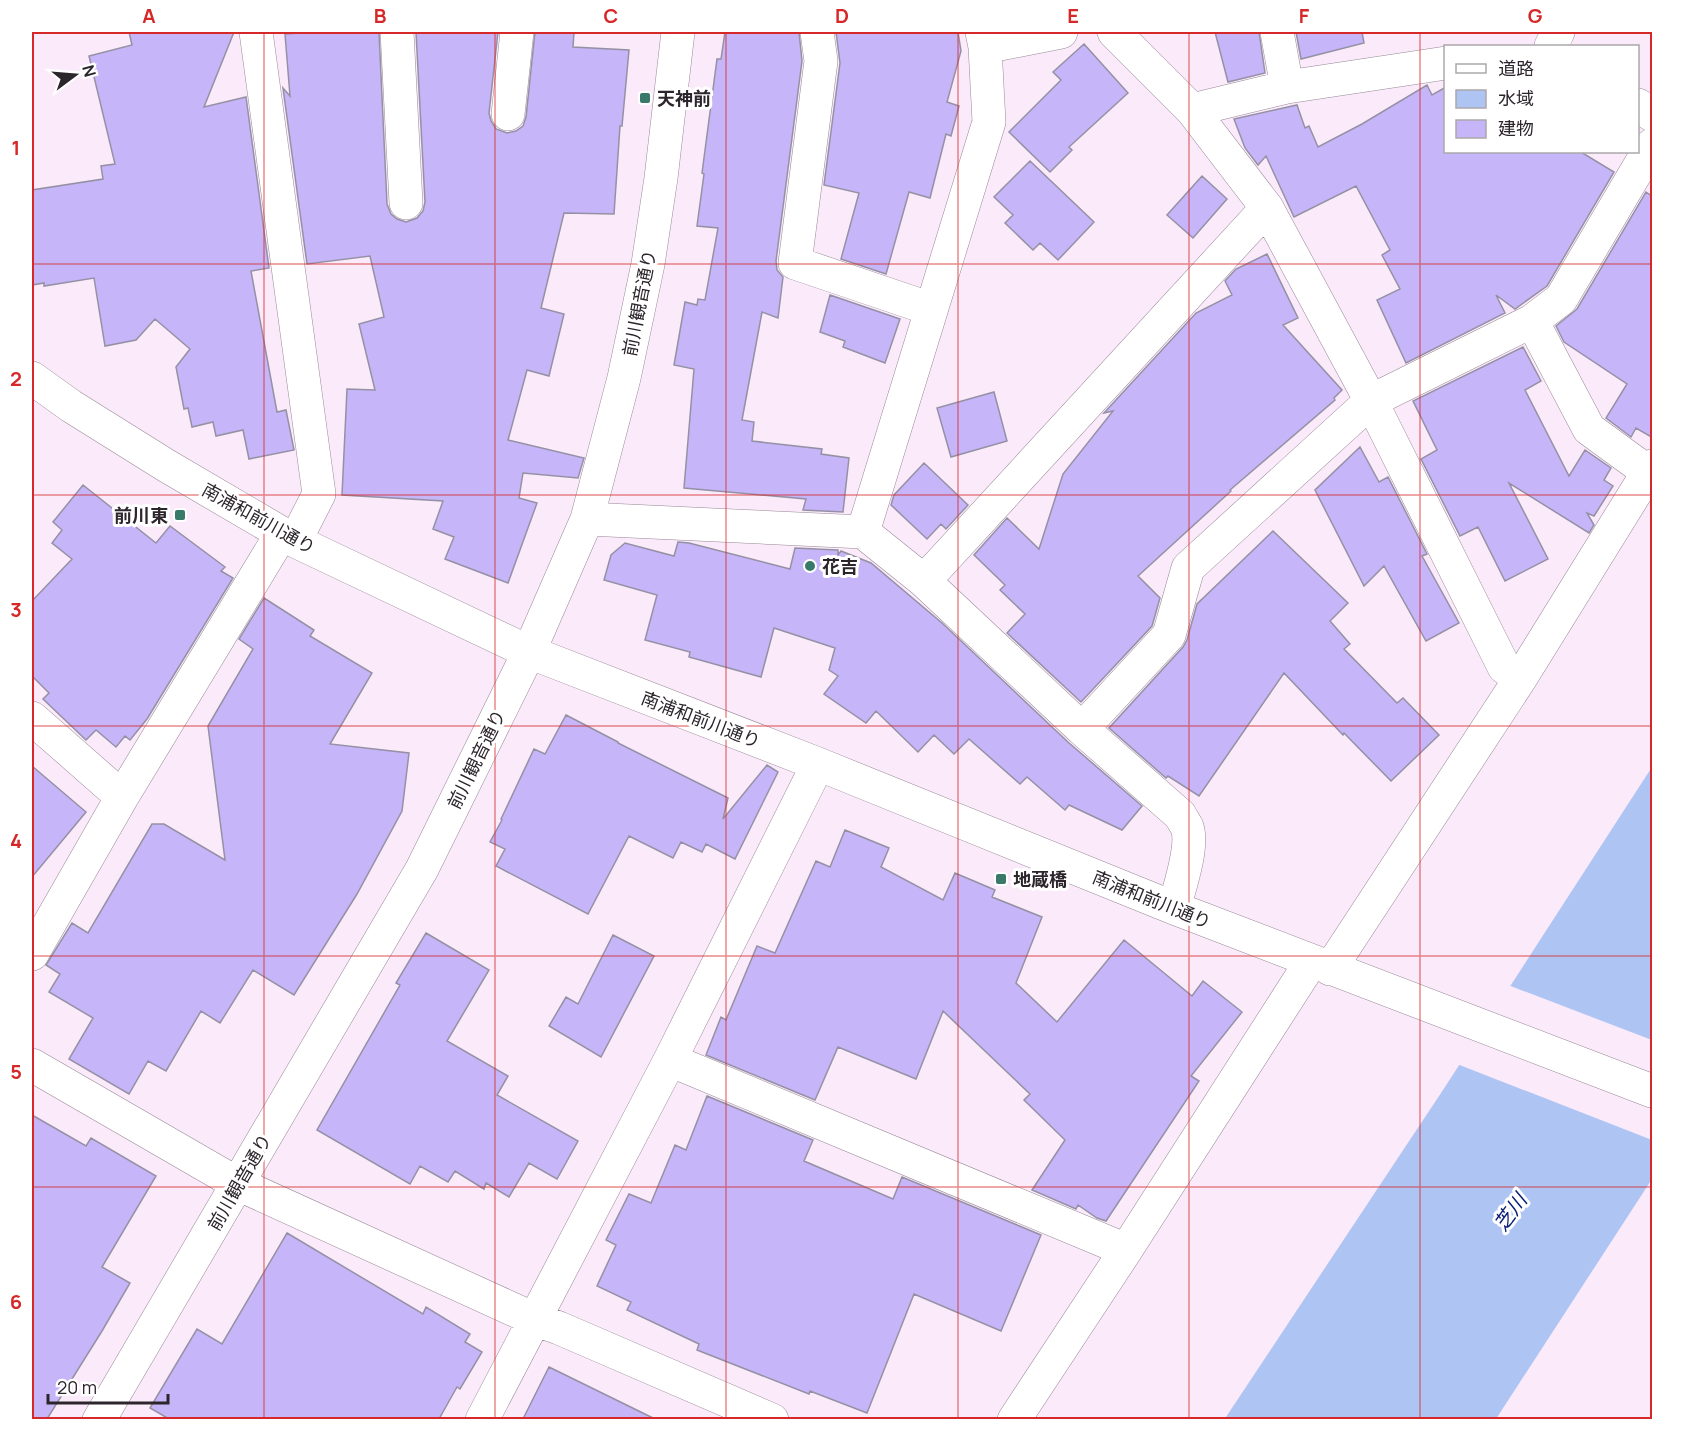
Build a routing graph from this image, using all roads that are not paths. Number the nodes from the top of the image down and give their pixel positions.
1 (256, 32) edge
2 (397, 32) edge
3 (517, 32) edge
4 (678, 32) edge
5 (817, 32) edge
6 (1061, 32) edge
7 (1114, 32) edge
8 (1277, 32) edge
9 (984, 39) edge
10 (1444, 63) edge
11 (1287, 87) junction
12 (1639, 106) edge
13 (1192, 110) junction
14 (508, 114) dead end
15 (1653, 115) edge
16 (1653, 146) edge
17 (406, 203) dead end
18 (1267, 208) junction
19 (931, 309) junction
20 (1532, 321) junction
21 (32, 378) edge
22 (1371, 401) junction
23 (1650, 469) edge
24 (587, 519) junction
25 (863, 532) junction
26 (288, 537) junction
27 (924, 581) junction
28 (529, 652) junction
29 (1520, 679) junction
30 (32, 718) edge
31 (1082, 729) junction
32 (818, 764) junction
33 (122, 797) junction
34 (1174, 908) junction
35 (32, 954) edge
36 (1321, 965) junction
37 (670, 1060) junction
38 (32, 1065) edge
39 (1653, 1091) edge
40 (238, 1184) junction
41 (1126, 1250) junction
42 (534, 1319) junction
43 (99, 1419) edge
44 (482, 1419) edge
45 (772, 1419) edge
46 (1014, 1419) edge

1 - 26 street
2 - 17 street
3 - 14 street
4 - 24 street, 前川観音通り
5 - 19 street
6 - 9 street
7 - 13 street
8 - 11 street
9 - 19 street
10 - 11 street
11 - 13 street
12 - 15 street
13 - 18 street
16 - 20 street
18 - 22 street
18 - 27 street
19 - 25 street
20 - 22 street
20 - 23 street
21 - 26 street, 南浦和前川通り
22 - 29 street
22 - 31 street
23 - 29 street
24 - 25 street
24 - 28 street, 前川観音通り
25 - 27 street
26 - 28 street, 南浦和前川通り
26 - 33 street
27 - 31 street
28 - 32 street, 南浦和前川通り
28 - 40 street, 前川観音通り
29 - 36 street
30 - 33 street
31 - 34 street
32 - 34 street, 南浦和前川通り
32 - 37 street
33 - 35 street
34 - 36 street, 南浦和前川通り
36 - 39 street, 南浦和前川通り
36 - 41 street
37 - 41 street
37 - 42 street
38 - 40 street
40 - 42 street
40 - 43 street, 前川観音通り
41 - 46 street
42 - 44 street
42 - 45 street

